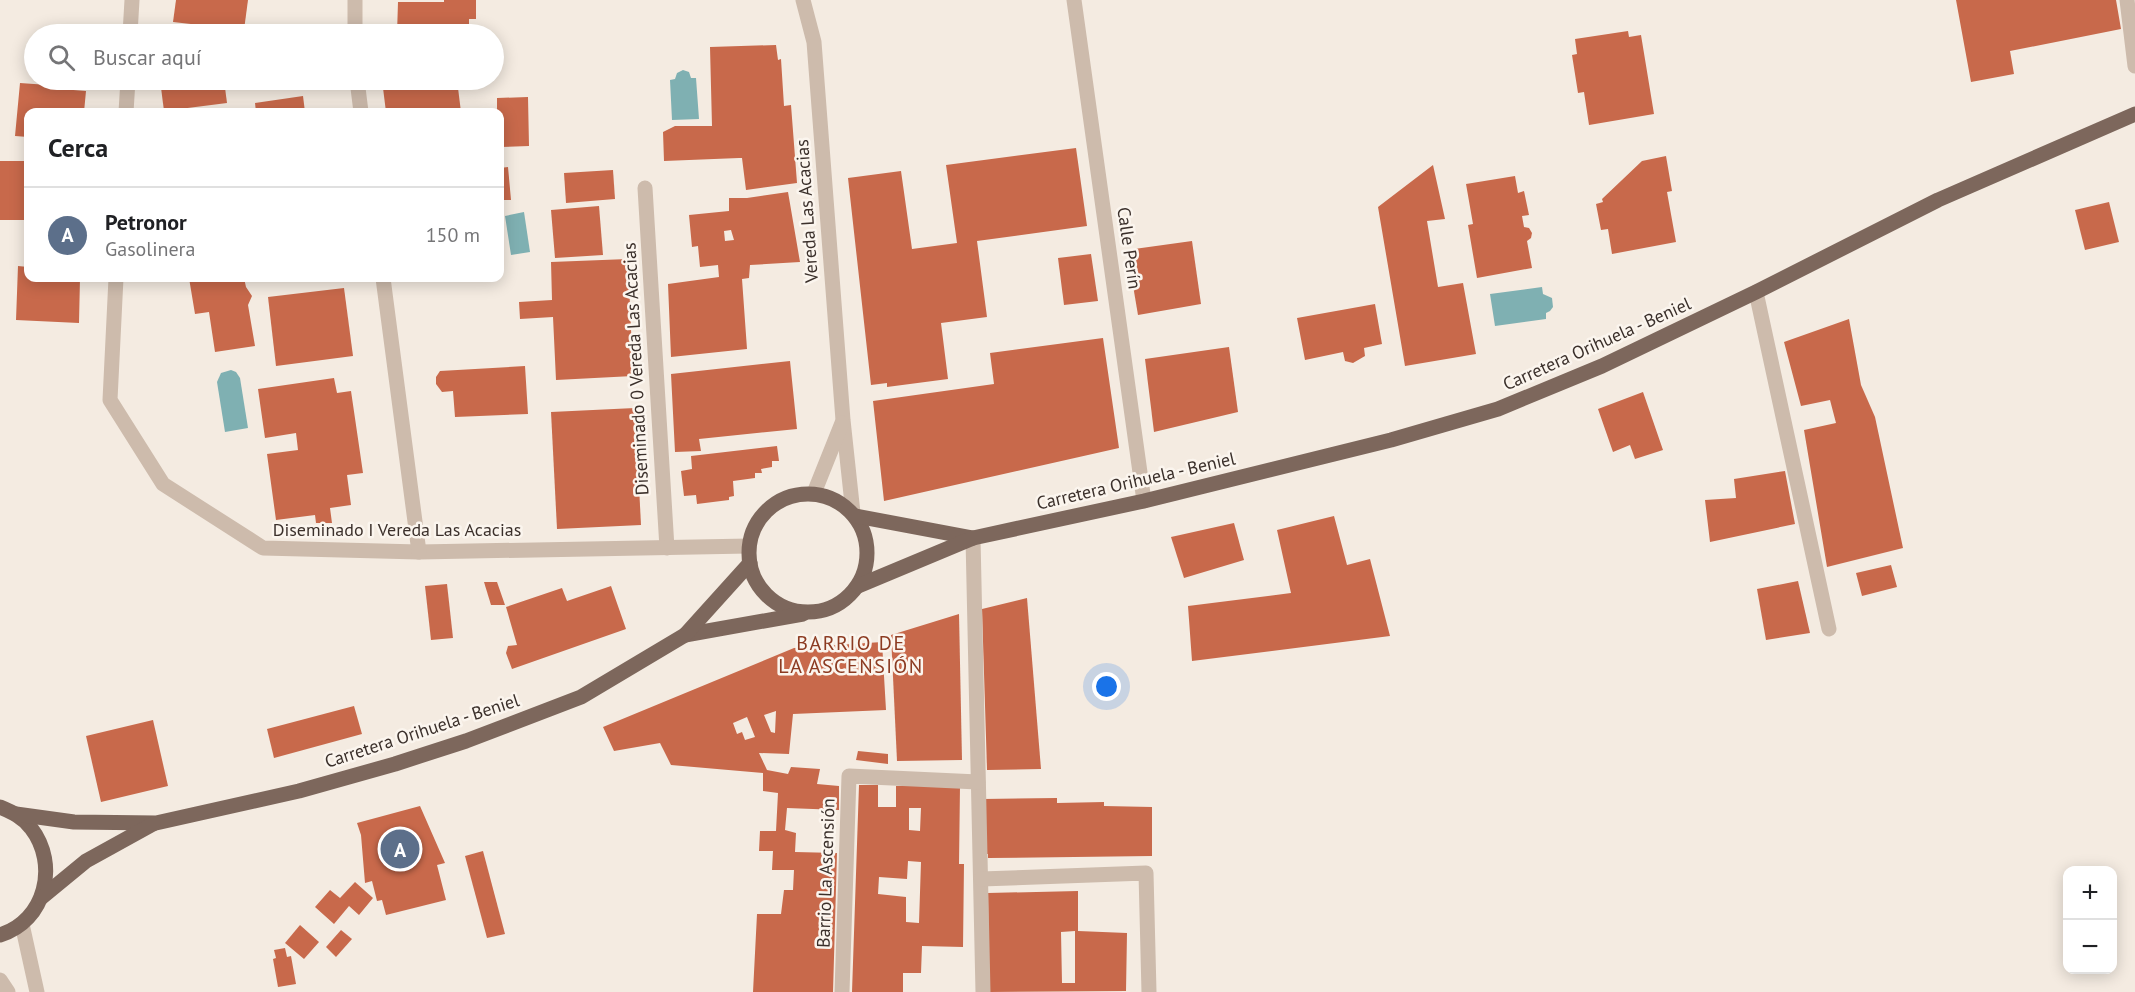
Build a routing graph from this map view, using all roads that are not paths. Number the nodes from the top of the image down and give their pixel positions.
1 (132, 0) edge
2 (354, 0) edge
3 (803, 0) edge
4 (1074, 0) edge
5 (2127, 0) edge
6 (131, 24) edge
7 (355, 24) edge
8 (2135, 66) edge
9 (127, 90) edge
10 (358, 90) edge
11 (126, 108) edge
12 (360, 108) edge
13 (2135, 114) edge
14 (645, 188) dead end
15 (116, 282) edge
16 (384, 282) edge
17 (1756, 292) junction
18 (843, 420) junction
19 (814, 493) junction
20 (1144, 501) junction
21 (854, 515) junction
22 (973, 538) junction
23 (749, 546) junction
24 (667, 548) junction
25 (419, 552) junction
26 (750, 563) junction
27 (858, 586) junction
28 (821, 611) junction
29 (1829, 629) dead end
30 (685, 635) junction
31 (978, 782) junction
32 (0, 807) edge
33 (16, 814) junction
34 (156, 823) junction
35 (981, 879) junction
36 (41, 898) junction
37 (22, 924) junction
38 (0, 935) edge
39 (0, 980) edge
40 (8, 992) edge
41 (37, 992) edge
42 (842, 992) edge
43 (983, 992) edge
44 (1149, 992) edge

1 - 6 street
2 - 7 street
3 - 18 street, Vereda Las Acacias
4 - 20 street, Calle Perín
5 - 8 street
9 - 11 street
10 - 12 street
13 - 17 main road, Carretera Orihuela - Beniel
14 - 24 street, Diseminado 0 Vereda Las Acacias
15 - 25 street, Diseminado I Vereda Las Acacias
16 - 25 street
17 - 20 main road, Carretera Orihuela - Beniel
17 - 29 street
18 - 19 street, Vereda Las Acacias
18 - 21 street, Vereda Las Acacias
19 - 21 main road
19 - 23 main road
20 - 22 main road, Carretera Orihuela - Beniel
21 - 22 main road, Carretera Orihuela - Beniel
21 - 27 main road
22 - 27 main road, Carretera Orihuela - Beniel
22 - 31 street
23 - 24 street, Diseminado I Vereda Las Acacias
23 - 26 main road
24 - 25 street, Diseminado I Vereda Las Acacias
26 - 28 main road
26 - 30 main road, Carretera Orihuela - Beniel
27 - 28 main road
28 - 30 main road, Carretera Orihuela - Beniel
30 - 34 main road, Carretera Orihuela - Beniel
31 - 35 street
31 - 42 street, Barrio La Ascensión
32 - 33 main road
33 - 34 main road, Carretera Orihuela - Beniel
33 - 36 main road
34 - 36 main road, Carretera Orihuela - Beniel
35 - 43 street
35 - 44 street
36 - 37 main road
37 - 38 main road
37 - 41 street
39 - 40 street

